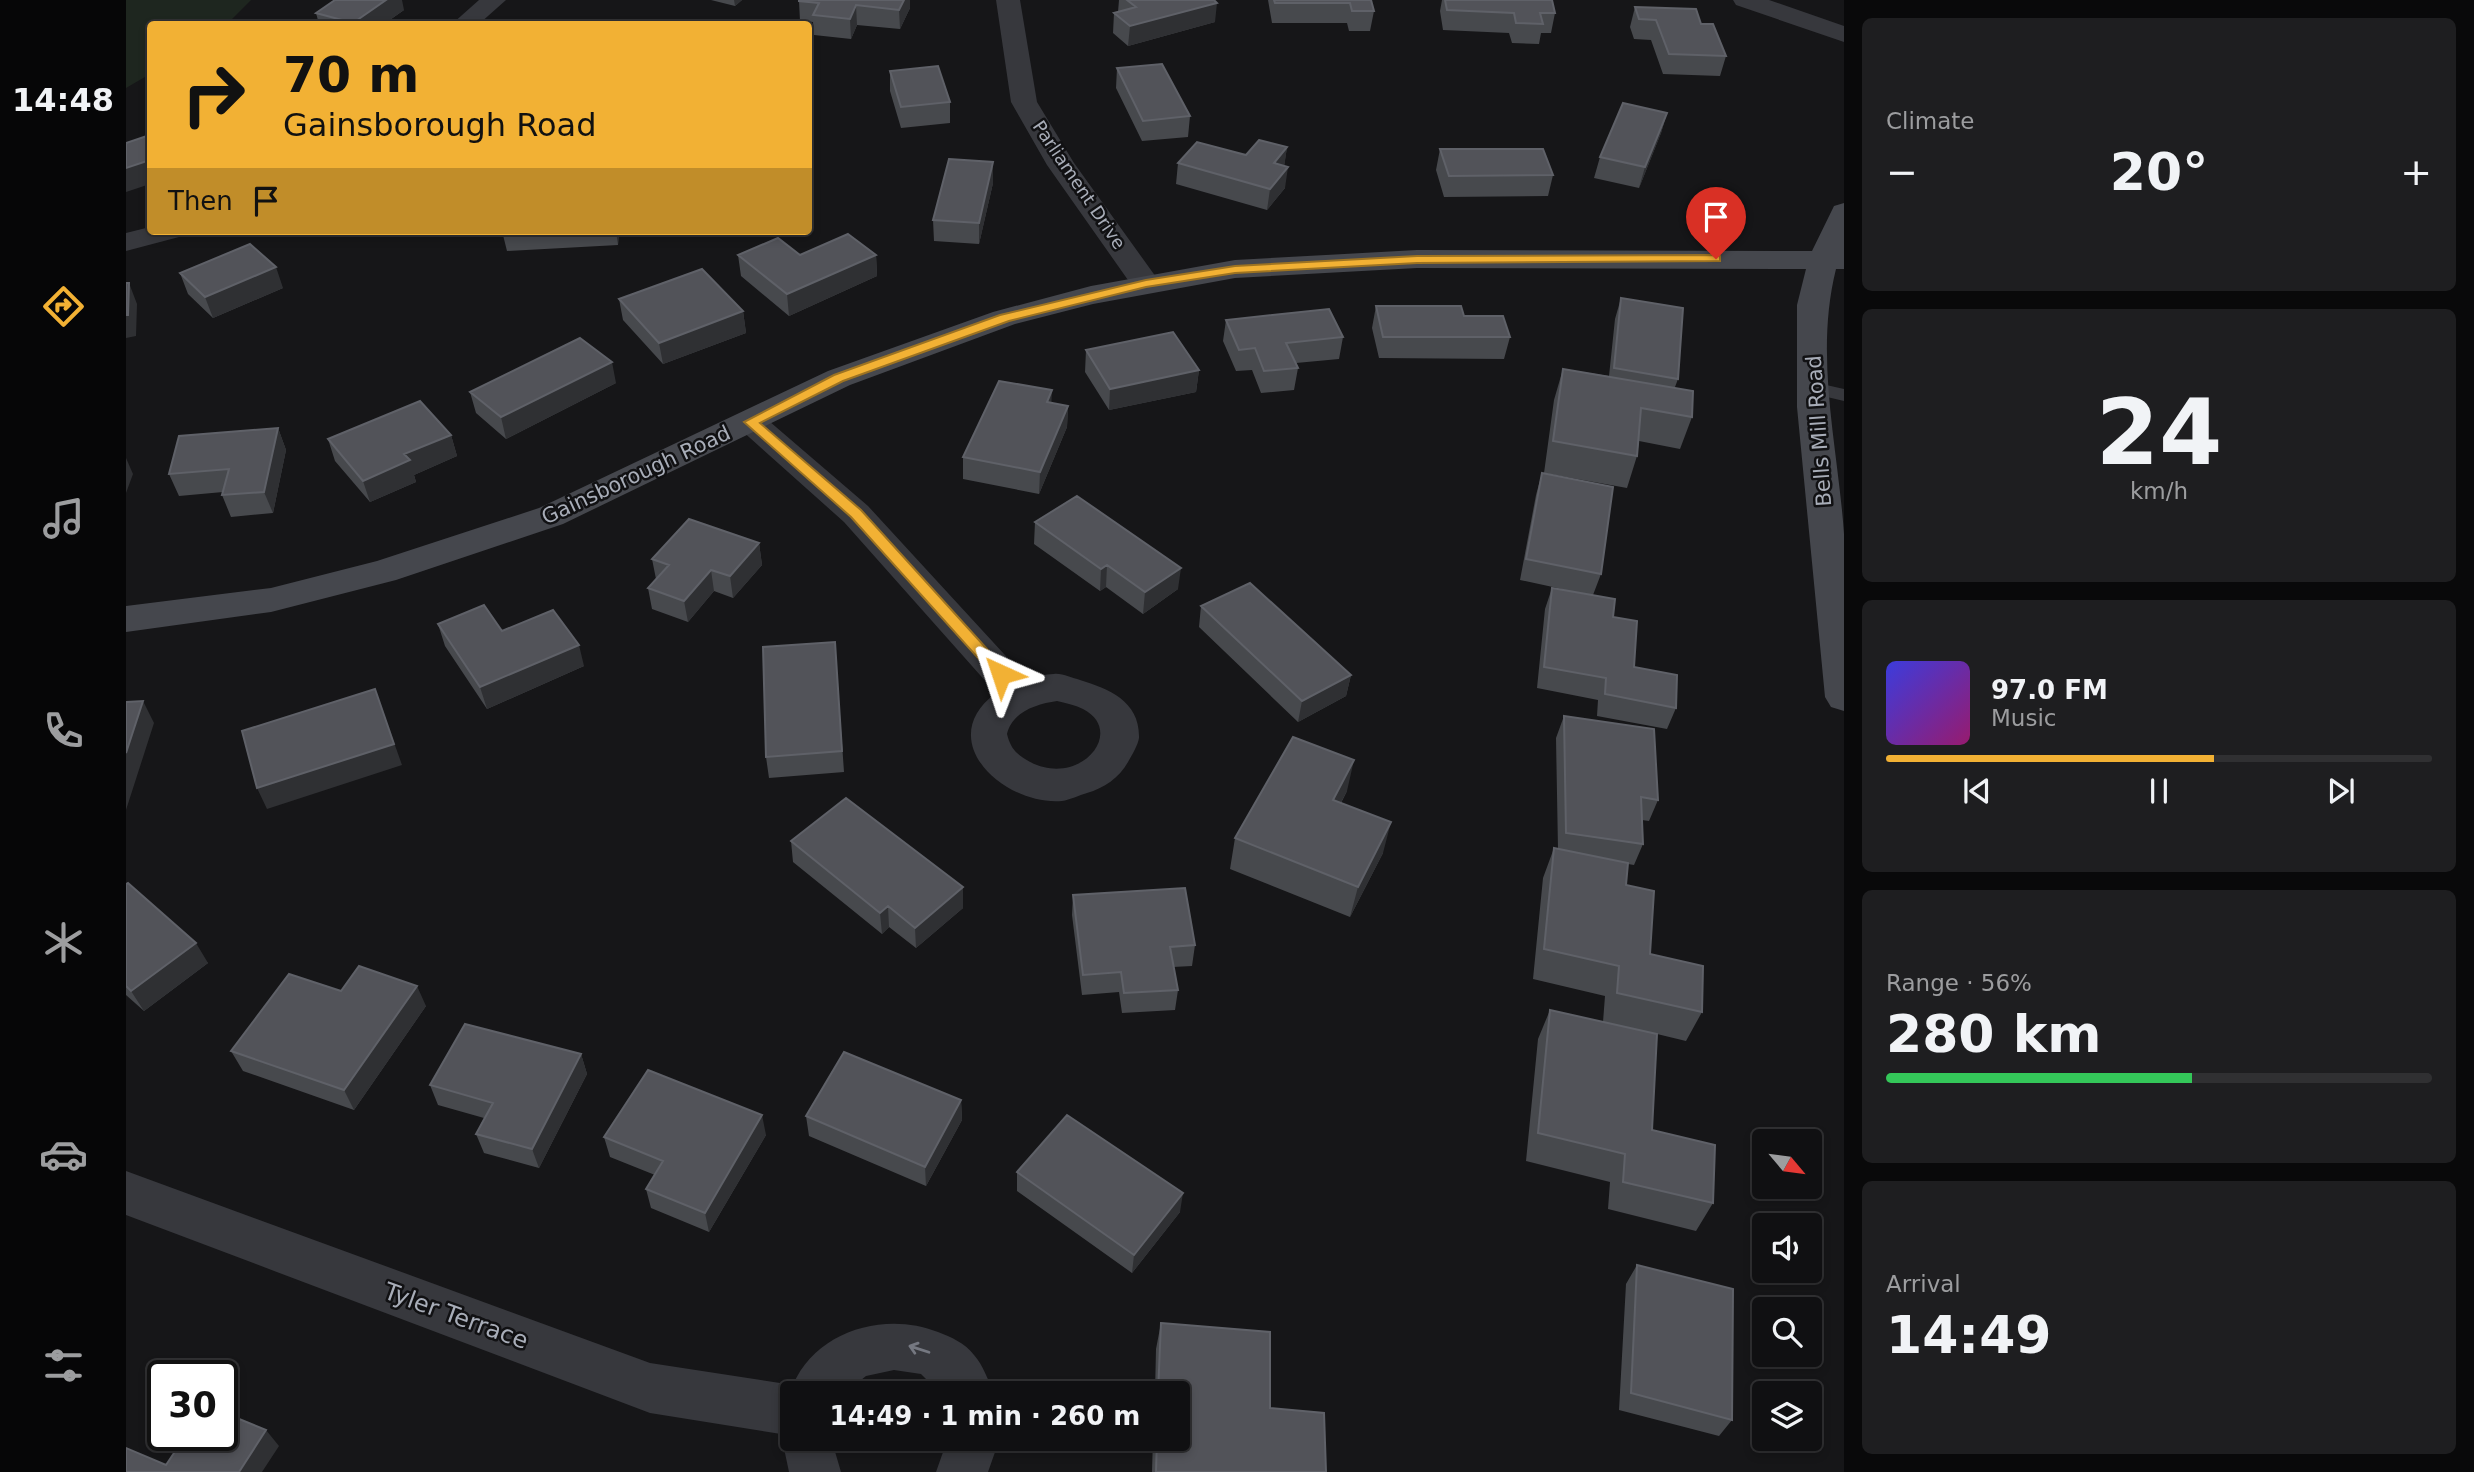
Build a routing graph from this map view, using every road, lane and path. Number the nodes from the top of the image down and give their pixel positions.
1 (494, 0) edge
2 (1008, 0) edge
3 (1745, 0) edge
4 (468, 21) edge
5 (1844, 34) edge
6 (1844, 212) edge
7 (153, 235) edge
8 (126, 242) edge
9 (1834, 259) edge
10 (1146, 284) junction
11 (1829, 392) edge
12 (751, 422) junction
13 (126, 619) edge
14 (1019, 694) dead end
15 (1844, 697) edge
16 (126, 1192) edge
17 (824, 1381) edge
18 (960, 1381) edge
19 (780, 1409) edge
20 (809, 1451) edge
21 (970, 1451) edge
22 (815, 1472) edge
23 (962, 1472) edge

1 - 4 street
2 - 10 street, Parliament Drive
3 - 5 street
6 - 9 street, Bells Mill Road
7 - 8 street
9 - 10 street, Gainsborough Road
9 - 11 street, Bells Mill Road
10 - 12 street, Gainsborough Road
11 - 15 street, Bells Mill Road
12 - 13 street, Gainsborough Road
12 - 14 street
16 - 19 street, Tyler Terrace
18 -> 17 street
20 - 22 street
21 - 23 street

